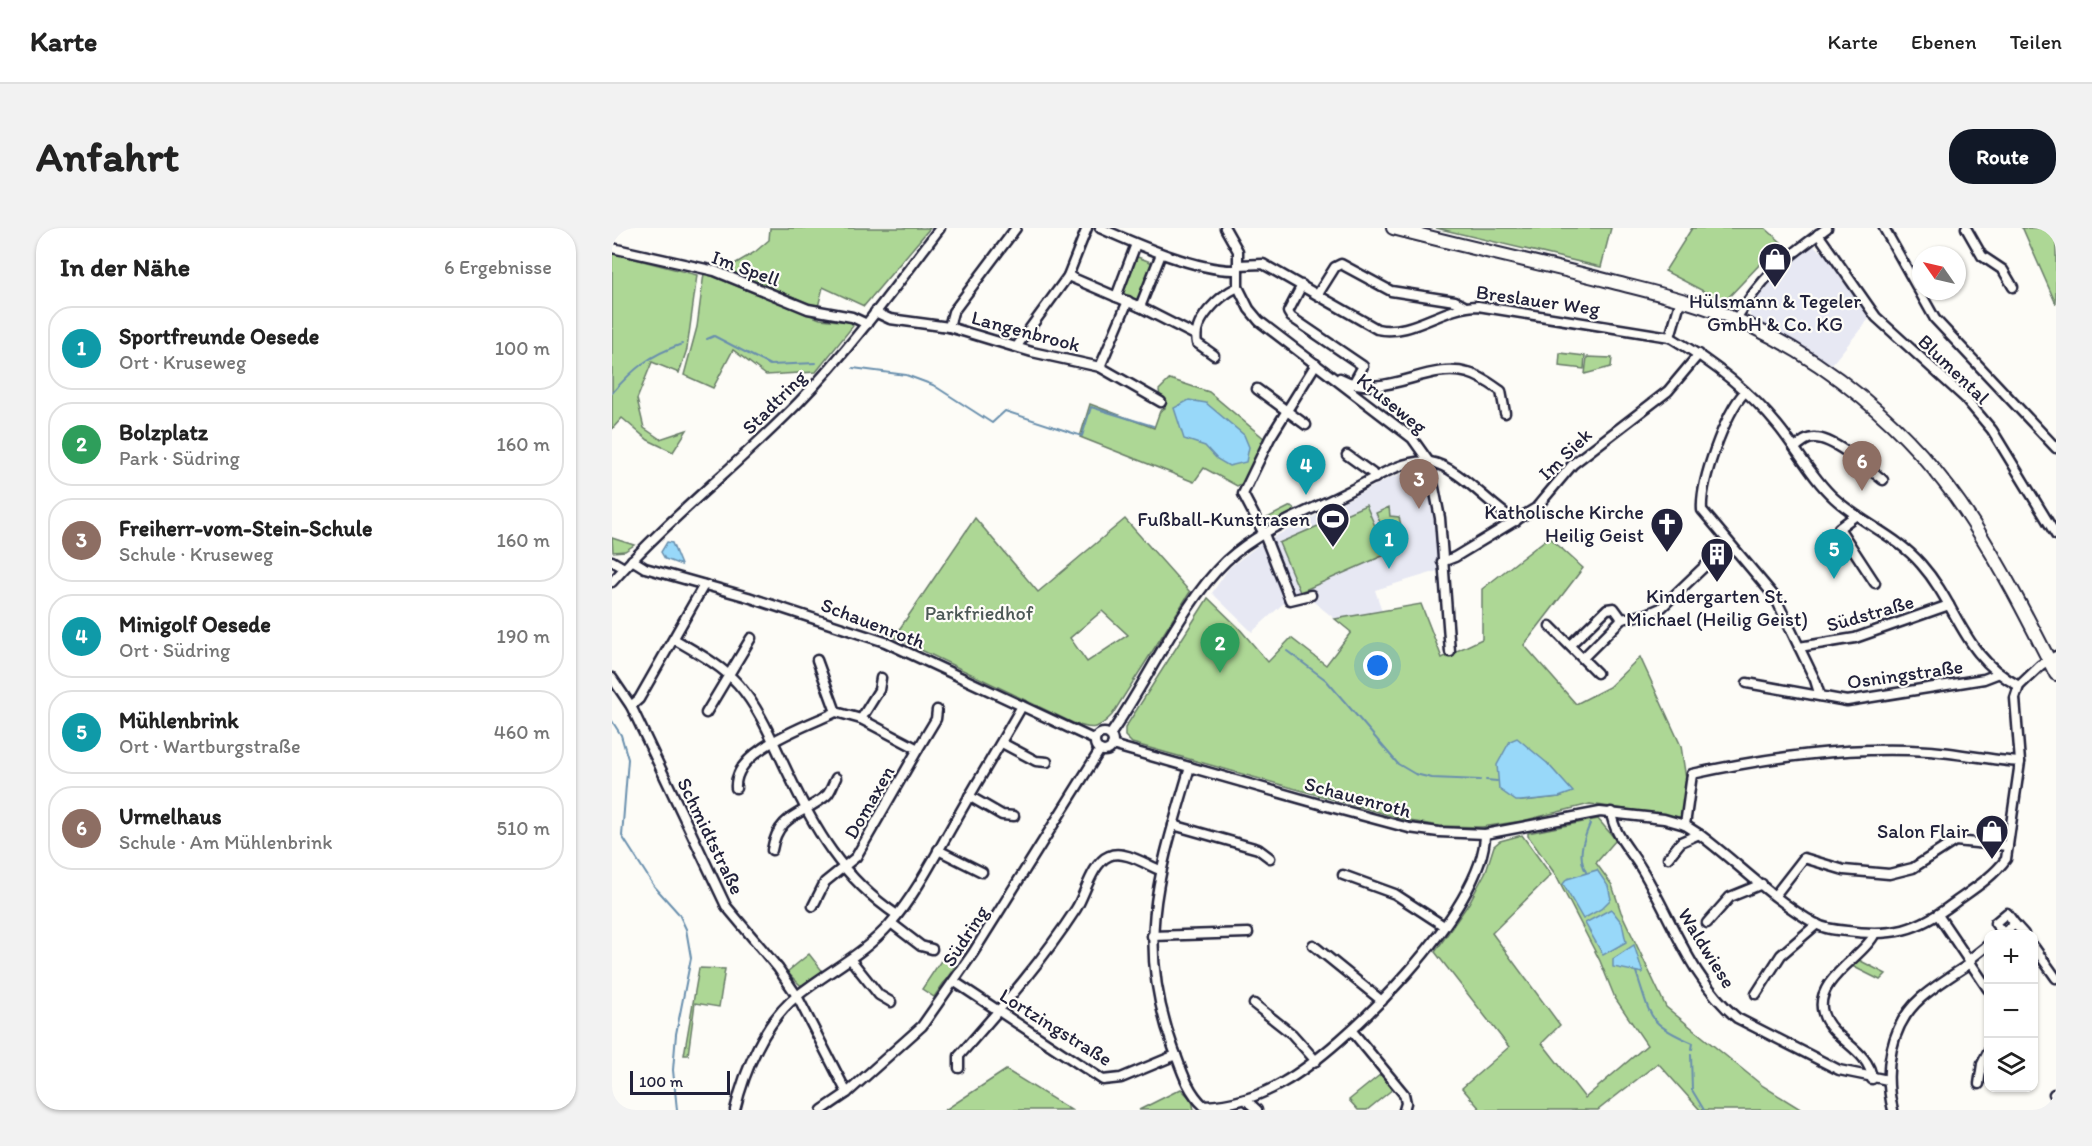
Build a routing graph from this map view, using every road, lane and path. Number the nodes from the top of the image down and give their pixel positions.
1 (940, 228) edge
2 (1016, 228) edge
3 (1087, 228) edge
4 (1100, 228) edge
5 (1226, 228) edge
6 (1393, 228) edge
7 (1827, 228) edge
8 (1884, 228) edge
9 (1966, 228) edge
10 (1818, 234) junction
11 (1136, 244) junction
12 (612, 248) edge
13 (1161, 254) junction
14 (1238, 268) junction
15 (1068, 276) junction
16 (1302, 285) junction
17 (1238, 287) junction
18 (2013, 287) dead end
19 (1318, 294) junction
20 (1116, 297) junction
21 (1681, 299) junction
22 (1128, 301) junction
23 (1464, 306) junction
24 (1140, 307) junction
25 (876, 312) junction
26 (1736, 319) junction
27 (867, 324) junction
28 (949, 327) junction
29 (1195, 335) junction
30 (1670, 337) junction
31 (1017, 346) junction
32 (1699, 354) junction
33 (1214, 355) dead end
34 (1316, 364) junction
35 (1100, 367) junction
36 (1331, 375) junction
37 (1353, 384) junction
38 (1257, 389) dead end
39 (1744, 393) junction
40 (1161, 402) dead end
41 (1287, 410) junction
42 (1505, 413) dead end
43 (1306, 425) dead end
44 (1795, 448) junction
45 (2056, 448) edge
46 (1347, 454) dead end
47 (1433, 463) junction
48 (1375, 478) junction
49 (1883, 480) dead end
50 (1855, 516) junction
51 (1516, 521) junction
52 (1264, 534) junction
53 (2056, 535) edge
54 (1726, 540) junction
55 (632, 560) junction
56 (612, 561) edge
57 (1442, 562) junction
58 (624, 568) junction
59 (612, 582) edge
60 (1875, 584) dead end
61 (704, 585) junction
62 (1311, 595) dead end
63 (1949, 605) junction
64 (1622, 619) junction
65 (1550, 626) dead end
66 (751, 638) dead end
67 (674, 639) junction
68 (1570, 645) junction
69 (1799, 647) junction
70 (1450, 652) dead end
71 (2052, 657) edge
72 (1583, 658) junction
73 (817, 660) dead end
74 (1597, 673) dead end
75 (728, 674) junction
76 (1997, 674) junction
77 (2056, 674) edge
78 (612, 678) edge
79 (881, 678) dead end
80 (1747, 683) dead end
81 (2019, 686) junction
82 (1820, 696) junction
83 (631, 706) junction
84 (1022, 706) junction
85 (937, 710) dead end
86 (706, 712) dead end
87 (836, 712) junction
88 (861, 719) junction
89 (1110, 735) junction
90 (1095, 740) junction
91 (774, 742) junction
92 (1002, 743) junction
93 (1112, 745) junction
94 (918, 748) junction
95 (1100, 750) junction
96 (1047, 762) dead end
97 (2020, 762) junction
98 (1190, 767) junction
99 (836, 778) dead end
100 (736, 788) dead end
101 (969, 796) junction
102 (805, 808) junction
103 (1611, 812) junction
104 (1014, 816) dead end
105 (1173, 825) junction
106 (1685, 825) junction
107 (1485, 834) junction
108 (1699, 834) junction
109 (2008, 846) junction
110 (772, 850) dead end
111 (939, 850) junction
112 (1270, 858) dead end
113 (1668, 858) dead end
114 (842, 866) junction
115 (1161, 870) junction
116 (982, 872) dead end
117 (1343, 875) dead end
118 (1762, 884) junction
119 (1776, 894) junction
120 (813, 906) dead end
121 (897, 915) junction
122 (1938, 915) junction
123 (891, 923) junction
124 (1707, 923) dead end
125 (1817, 924) junction
126 (2015, 924) junction
127 (1444, 926) junction
128 (2000, 930) edge
129 (2008, 930) edge
130 (2020, 930) edge
131 (1248, 933) dead end
132 (1874, 935) junction
133 (1152, 936) junction
134 (1314, 945) dead end
135 (932, 949) dead end
136 (1984, 949) edge
137 (2038, 951) edge
138 (851, 960) junction
139 (1970, 961) junction
140 (2053, 967) edge
141 (2056, 978) edge
142 (955, 982) junction
143 (1986, 984) edge
144 (1756, 994) dead end
145 (797, 996) junction
146 (1382, 1001) junction
147 (891, 1002) dead end
148 (1254, 1004) dead end
149 (998, 1011) junction
150 (1352, 1031) junction
151 (1176, 1055) junction
152 (1317, 1061) junction
153 (1984, 1061) edge
154 (959, 1068) dead end
155 (1872, 1078) junction
156 (1888, 1080) junction
157 (1979, 1084) dead end
158 (847, 1093) junction
159 (1246, 1100) junction
160 (1204, 1108) edge
161 (735, 1110) edge
162 (822, 1110) edge
163 (1257, 1110) edge
164 (1404, 1110) edge
165 (1893, 1110) edge

1 - 25 street, Stadtring
2 - 28 street
3 - 15 street
4 - 11 street, Breslauer Weg
5 - 14 street, Kruseweg
6 - 21 main road
7 - 10 street
8 - 45 street
9 - 18 street
10 - 26 street
10 - 53 street, Blumental
11 - 13 street, Breslauer Weg
11 - 20 street
12 - 27 street, Im Spell
13 - 14 street, Breslauer Weg
13 - 24 street
14 - 16 street, Breslauer Weg
14 - 17 street, Kruseweg
15 - 20 street
15 - 31 street
16 - 19 street, Breslauer Weg
16 - 37 street
17 - 29 street
17 - 34 street, Kruseweg
19 - 23 street, Breslauer Weg
19 - 23 street
20 - 22 street
21 - 26 main road
21 - 30 street
22 - 24 street
22 - 35 street
23 - 30 street, Breslauer Weg
24 - 29 street
25 - 27 street, Stadtring
25 - 28 street, Langenbrook
26 - 71 main road
27 - 55 street, Stadtring
28 - 31 street, Langenbrook
29 - 33 street
30 - 32 street
31 - 35 street, Langenbrook
32 - 39 street
32 - 51 street, Im Siek
34 - 36 street, Kruseweg
34 - 41 street
35 - 40 street, Langenbrook
36 - 37 street
36 - 47 street, Kruseweg
37 - 42 street
38 - 41 street
39 - 44 street
39 - 54 street
41 - 43 street
41 - 52 street
44 - 49 street
44 - 50 street
46 - 48 street
47 - 48 street
47 - 51 street
47 - 57 street, Kruseweg
48 - 52 street
50 - 60 street
50 - 63 street
51 - 57 street, Im Siek
52 - 62 street
52 - 89 street
54 - 64 street
54 - 69 street
55 - 58 street, Stadtring
55 - 61 street, Schauenroth
56 - 58 street
57 - 70 street, Kruseweg
58 - 59 street, Stadtring
61 - 67 street
61 - 84 street, Schauenroth
63 - 69 street, Südstraße
63 - 76 street
64 - 68 street
64 - 72 street
65 - 68 street
66 - 75 street
67 - 75 street
67 - 83 street
68 - 72 street
69 - 82 street
71 - 77 main road
71 - 81 street
72 - 74 street
73 - 87 street
75 - 86 street
75 - 91 street
76 - 81 street
76 - 82 street, Osningstraße
78 - 83 street, Schmidtstraße
79 - 88 street
80 - 82 street, Osningstraße
81 - 97 street
83 - 145 street, Schmidtstraße
84 - 90 street, Schauenroth
84 - 92 street
85 - 94 street, Domaxen
87 - 88 street, Domaxen
87 - 91 street
88 - 94 street, Domaxen
89 - 90 street
89 - 93 street
90 - 95 street
91 - 100 street
91 - 102 street
92 - 96 street
92 - 101 street
93 - 95 street
93 - 98 street, Schauenroth
94 - 114 street, Domaxen
95 - 142 street, Südring
97 - 106 street
97 - 109 street
98 - 105 street
98 - 107 street, Schauenroth
99 - 102 street
101 - 104 street
101 - 111 street
102 - 110 street
102 - 114 street
103 - 106 street, Schauenroth
103 - 107 street, Schauenroth
103 - 155 street, Waldwiese
105 - 112 street
105 - 115 street
106 - 108 street, Schauenroth
107 - 127 street
108 - 113 street
108 - 118 street, Schauenroth
109 - 119 street
109 - 122 street
111 - 116 street
111 - 121 street
114 - 120 street, Domaxen
114 - 121 street
115 - 133 street
115 - 149 street
117 - 127 street
118 - 119 street, Schauenroth
118 - 124 street
119 - 125 street, Schauenroth
121 - 123 street
122 - 132 street
122 - 139 street
123 - 135 street
123 - 138 street
125 - 132 street
125 - 144 street
126 - 128 street
126 - 129 street
126 - 130 street
127 - 146 street
131 - 133 street
132 - 155 street
133 - 151 street
134 - 146 street
136 - 139 street
137 - 140 street
138 - 145 street
138 - 147 street
139 - 143 street
139 - 156 street
140 - 141 street
142 - 149 street, Lortzingstraße
142 - 158 street, Südring
145 - 158 street, Schmidtstraße
145 - 161 street
146 - 150 street
148 - 152 street
149 - 151 street, Lortzingstraße
149 - 154 street
150 - 152 street
150 - 164 street
151 - 160 street
152 - 159 street
153 - 157 street
155 - 156 street, Waldwiese
156 - 165 street
158 - 162 street, Südring
159 - 160 street
159 - 163 street

